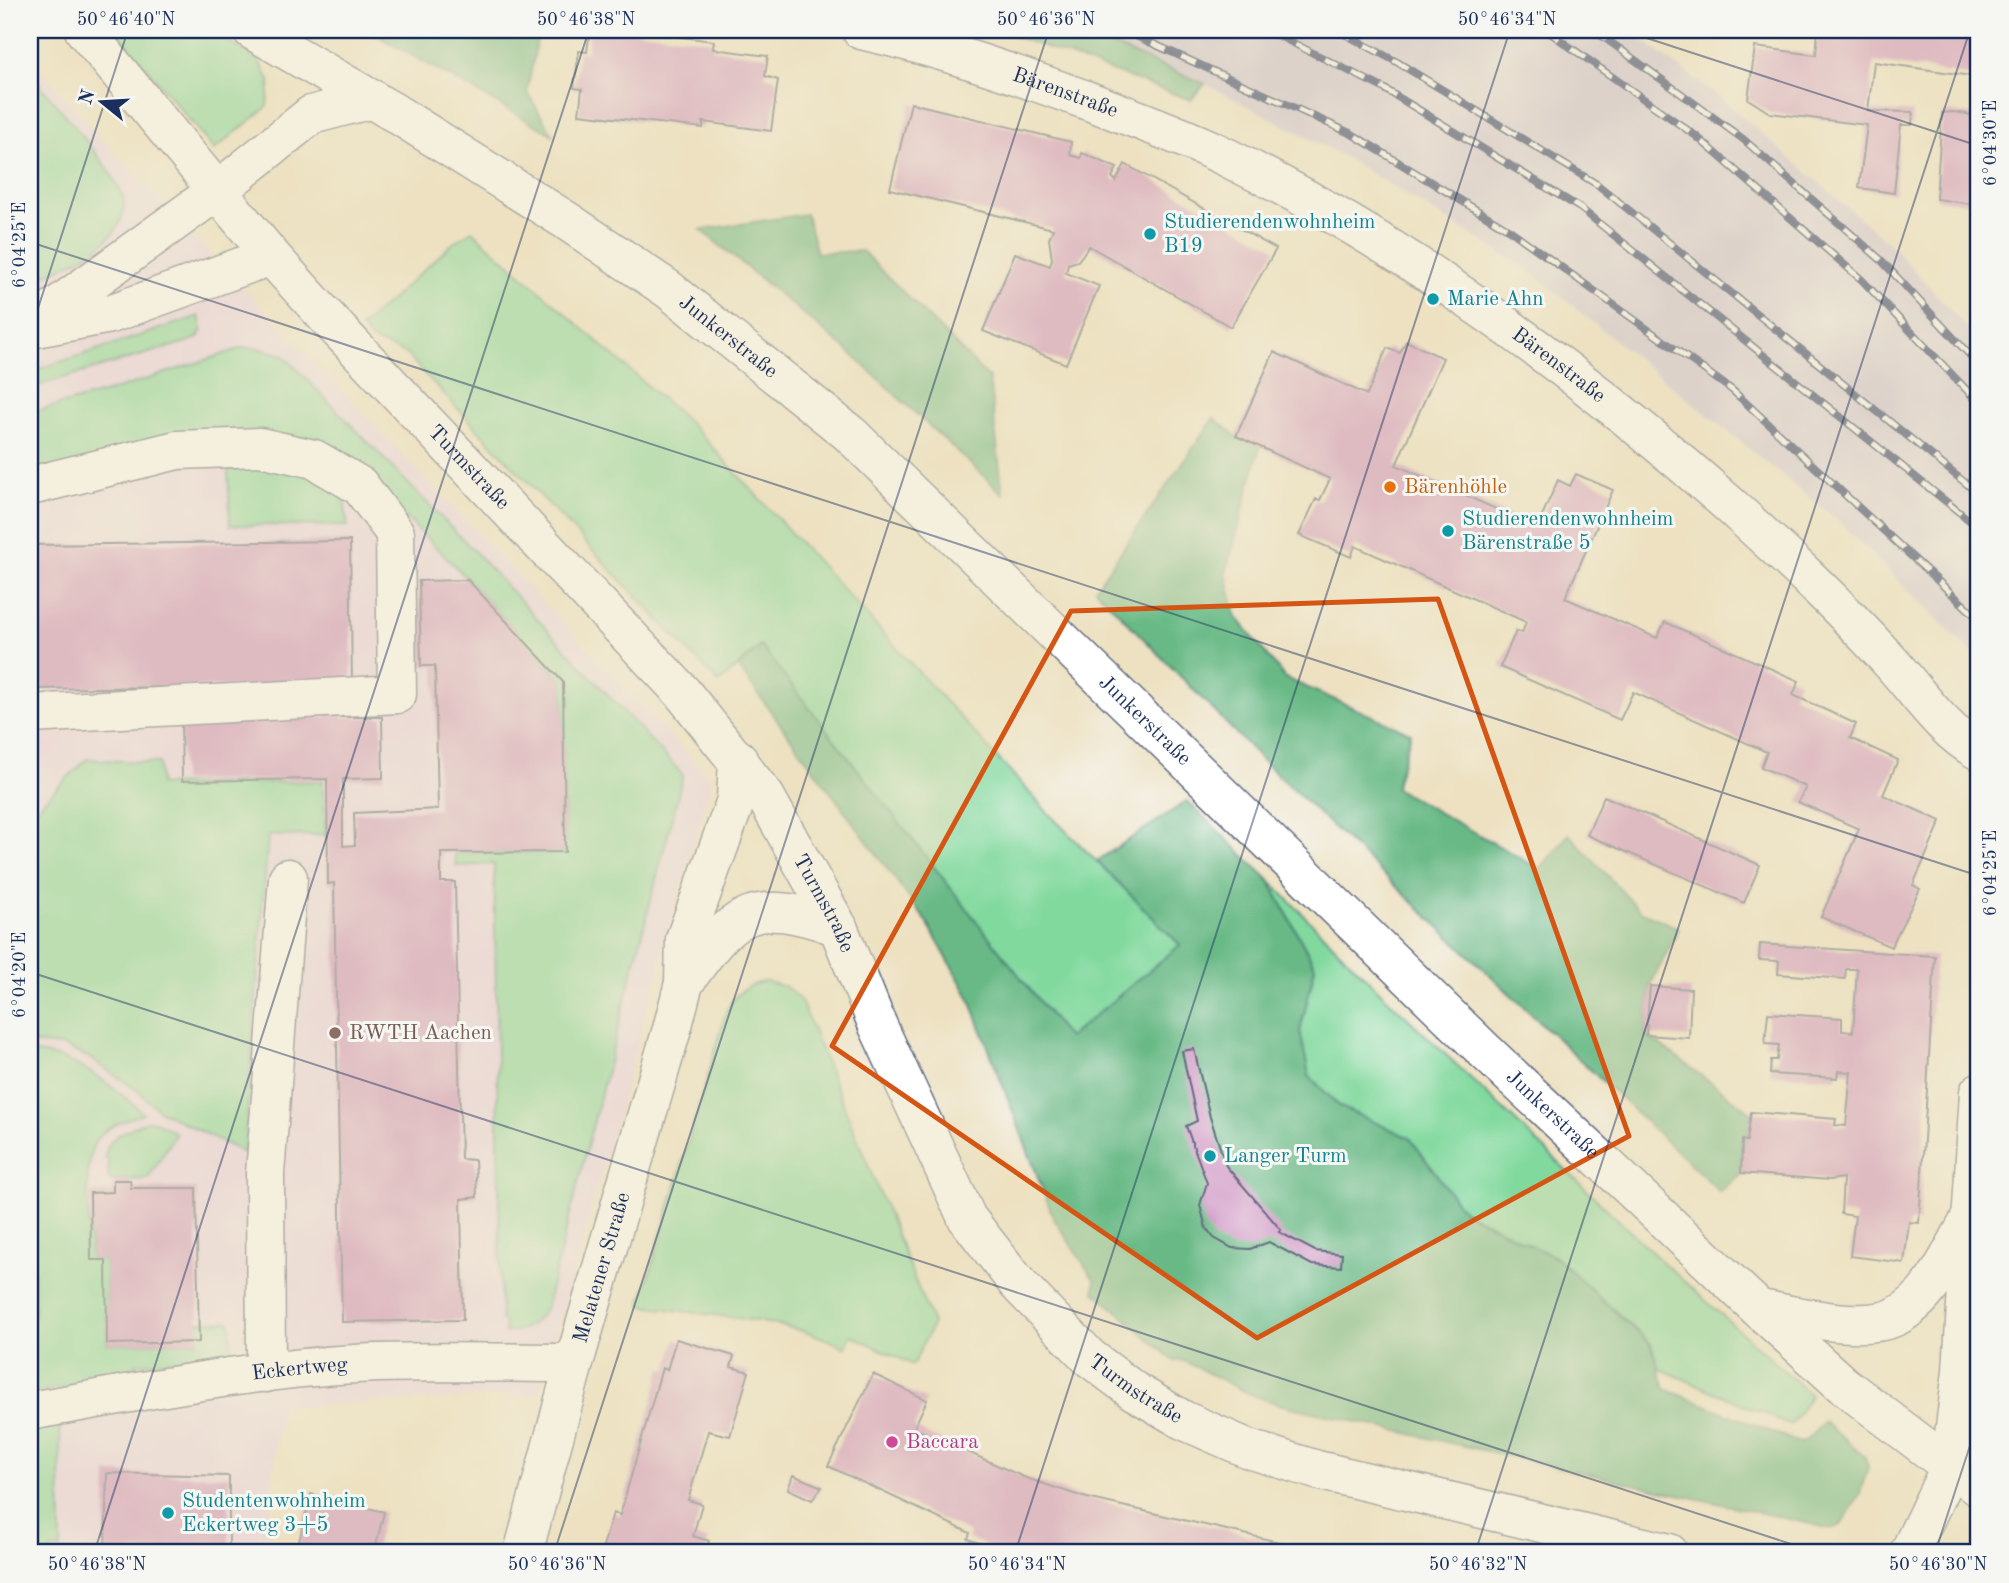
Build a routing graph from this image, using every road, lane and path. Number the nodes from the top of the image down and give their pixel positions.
1 (84, 30) edge
2 (252, 30) edge
3 (861, 30) edge
4 (372, 99) junction
5 (217, 191) junction
6 (271, 256) junction
7 (30, 328) edge
8 (30, 486) edge
9 (30, 714) edge
10 (1979, 751) edge
11 (738, 759) junction
12 (288, 878) dead end
13 (838, 927) junction
14 (684, 983) junction
15 (1979, 1092) edge
16 (1970, 1219) junction
17 (1973, 1269) edge
18 (1759, 1308) junction
19 (573, 1363) junction
20 (266, 1373) junction
21 (30, 1411) edge
22 (1965, 1477) edge
23 (523, 1553) edge
24 (1669, 1553) edge
25 (1909, 1553) edge

1 - 5 main road, Turmstraße
2 - 4 main road, Junkerstraße
3 - 10 main road, Bärenstraße
4 - 5 main road
4 - 18 main road, Junkerstraße
5 - 6 main road, Turmstraße
5 - 7 main road
6 - 7 main road
6 - 11 main road, Turmstraße
8 - 9 main road
11 - 13 main road, Turmstraße
11 - 14 main road, Melatener Straße
12 - 20 main road
13 - 14 main road, Melatener Straße
13 - 24 main road, Turmstraße
14 - 19 main road, Melatener Straße
15 - 16 main road
16 - 17 main road
16 - 18 main road
17 - 22 main road
18 - 22 main road, Junkerstraße
19 - 20 main road, Eckertweg
19 - 23 main road, Melatener Straße
20 - 21 main road, Eckertweg
22 - 25 main road

